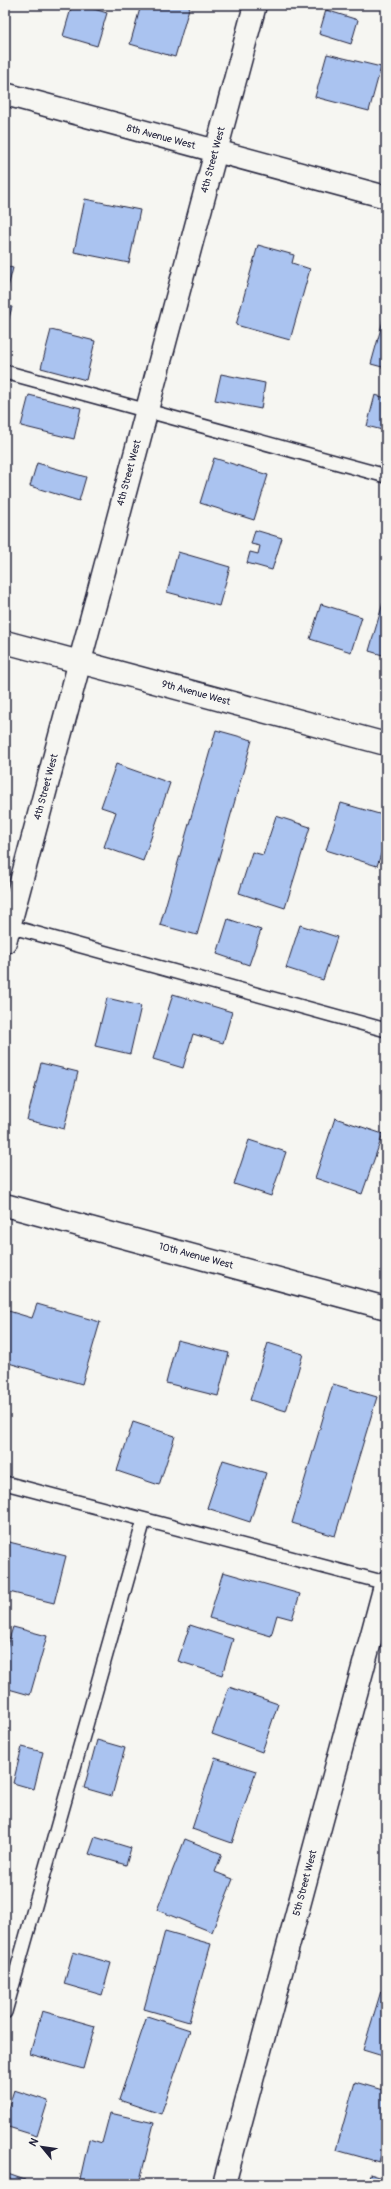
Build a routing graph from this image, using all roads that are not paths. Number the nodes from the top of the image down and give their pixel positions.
1 (255, 5) edge
2 (5, 94) edge
3 (216, 152) junction
4 (386, 197) edge
5 (5, 372) edge
6 (146, 411) junction
7 (386, 476) edge
8 (5, 642) edge
9 (79, 662) junction
10 (386, 744) edge
11 (6, 931) edge
12 (386, 1030) edge
13 (5, 1205) edge
14 (386, 1308) edge
15 (5, 1483) edge
16 (144, 1520) junction
17 (386, 1583) edge
18 (5, 2012) edge
19 (224, 2184) edge

1 - 3 street, 4th Street West
2 - 3 street, 8th Avenue West
3 - 4 street, 8th Avenue West
3 - 6 street, 4th Street West
5 - 6 lane
6 - 7 lane
6 - 9 street, 4th Street West
8 - 9 street, 9th Avenue West
9 - 10 street, 9th Avenue West
9 - 11 street, 4th Street West
11 - 12 lane
13 - 14 street, 10th Avenue West
15 - 16 lane
16 - 17 lane
16 - 18 lane
17 - 19 street, 5th Street West

